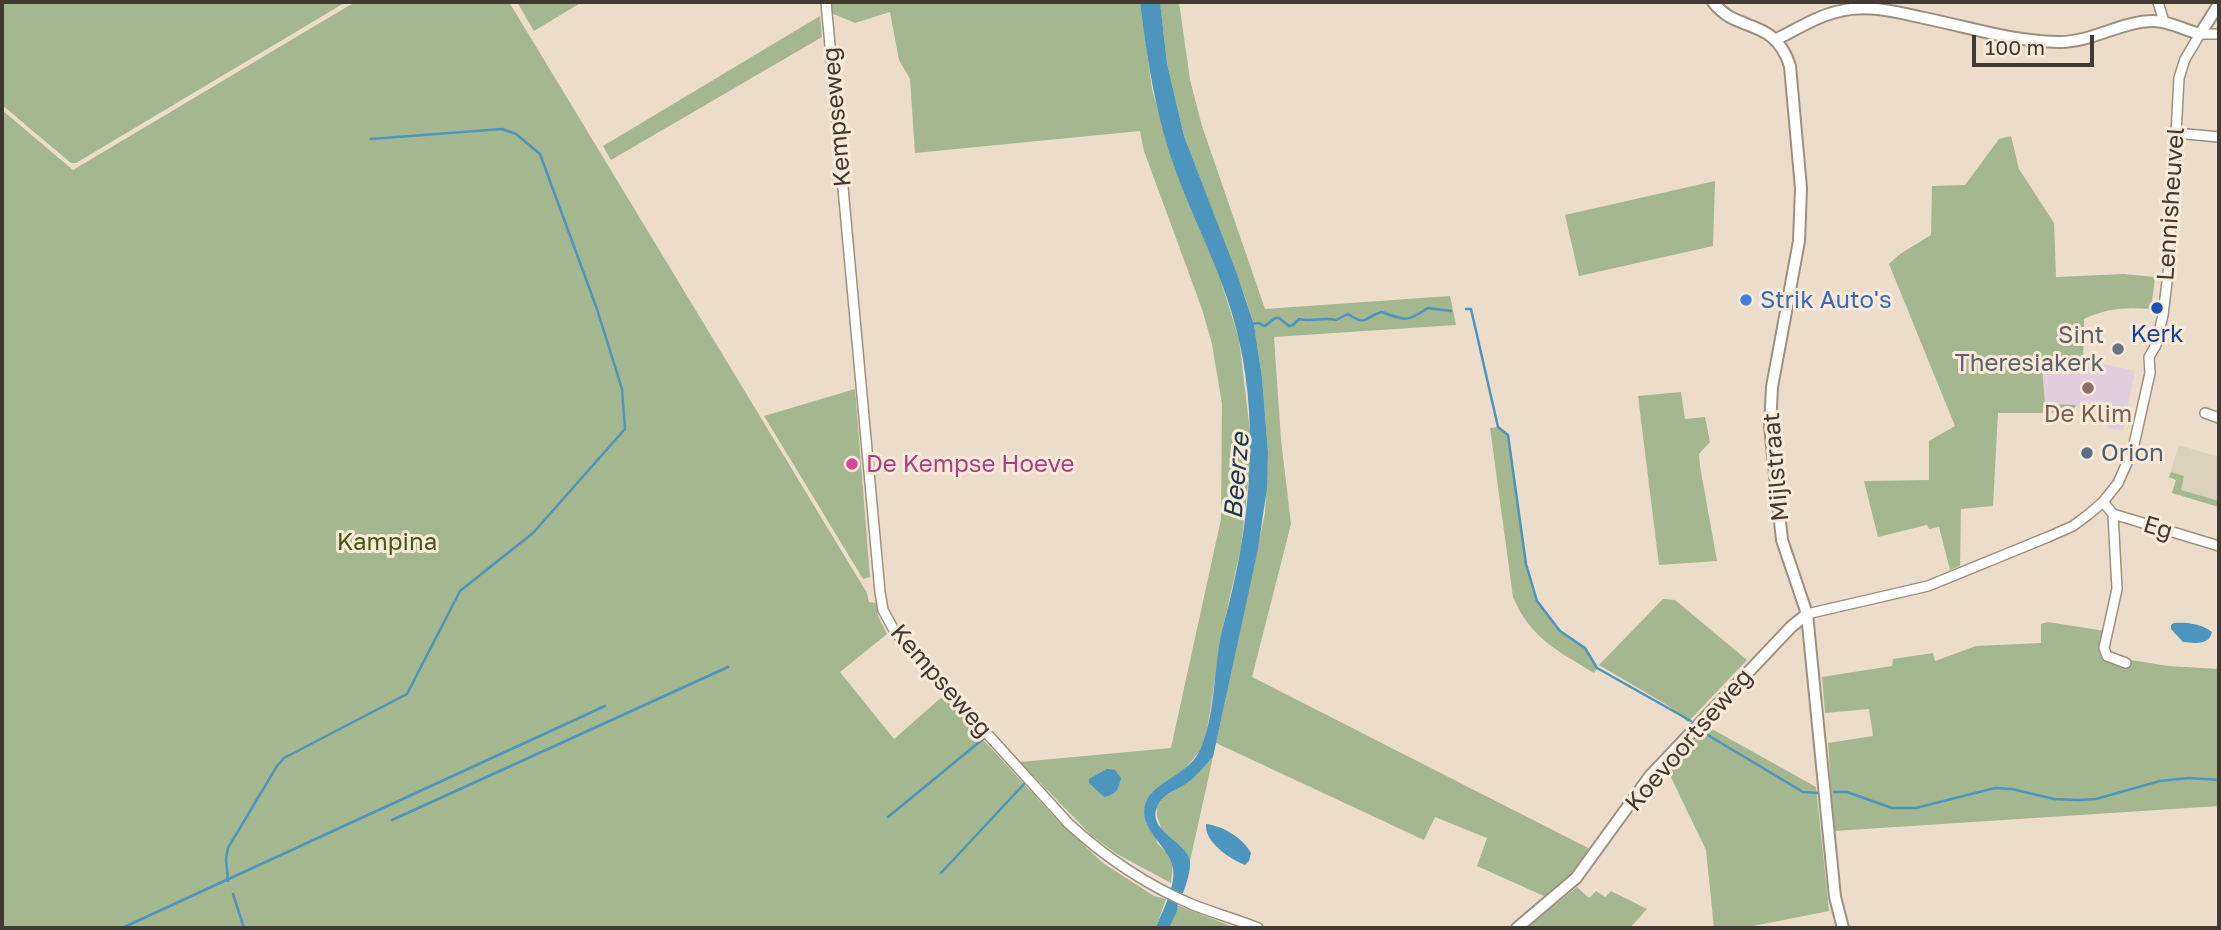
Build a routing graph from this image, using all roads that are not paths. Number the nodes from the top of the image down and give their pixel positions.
1 (826, 2) edge
2 (1713, 2) edge
3 (2158, 2) edge
4 (2219, 4) edge
5 (2164, 22) junction
6 (2200, 34) junction
7 (2219, 34) edge
8 (1777, 40) junction
9 (2176, 133) junction
10 (2219, 137) edge
11 (2205, 413) dead end
12 (2219, 418) edge
13 (2103, 502) junction
14 (2113, 514) junction
15 (2219, 546) edge
16 (1807, 614) junction
17 (2126, 663) dead end
18 (1258, 928) edge
19 (1517, 928) edge
20 (1843, 928) edge

1 - 18 street, Kempseweg
2 - 8 street
3 - 5 street
4 - 6 street, Lennisheuvel
5 - 6 street
5 - 8 street
6 - 7 street
6 - 9 street, Lennisheuvel
8 - 16 street, Mijlstraat
9 - 10 street
9 - 13 street, Lennisheuvel
11 - 12 street
13 - 14 street, Eg
13 - 16 street, Lennisheuvel
14 - 15 street, Eg
14 - 17 street
16 - 19 street, Koevoortseweg
16 - 20 street, Mijlstraat

